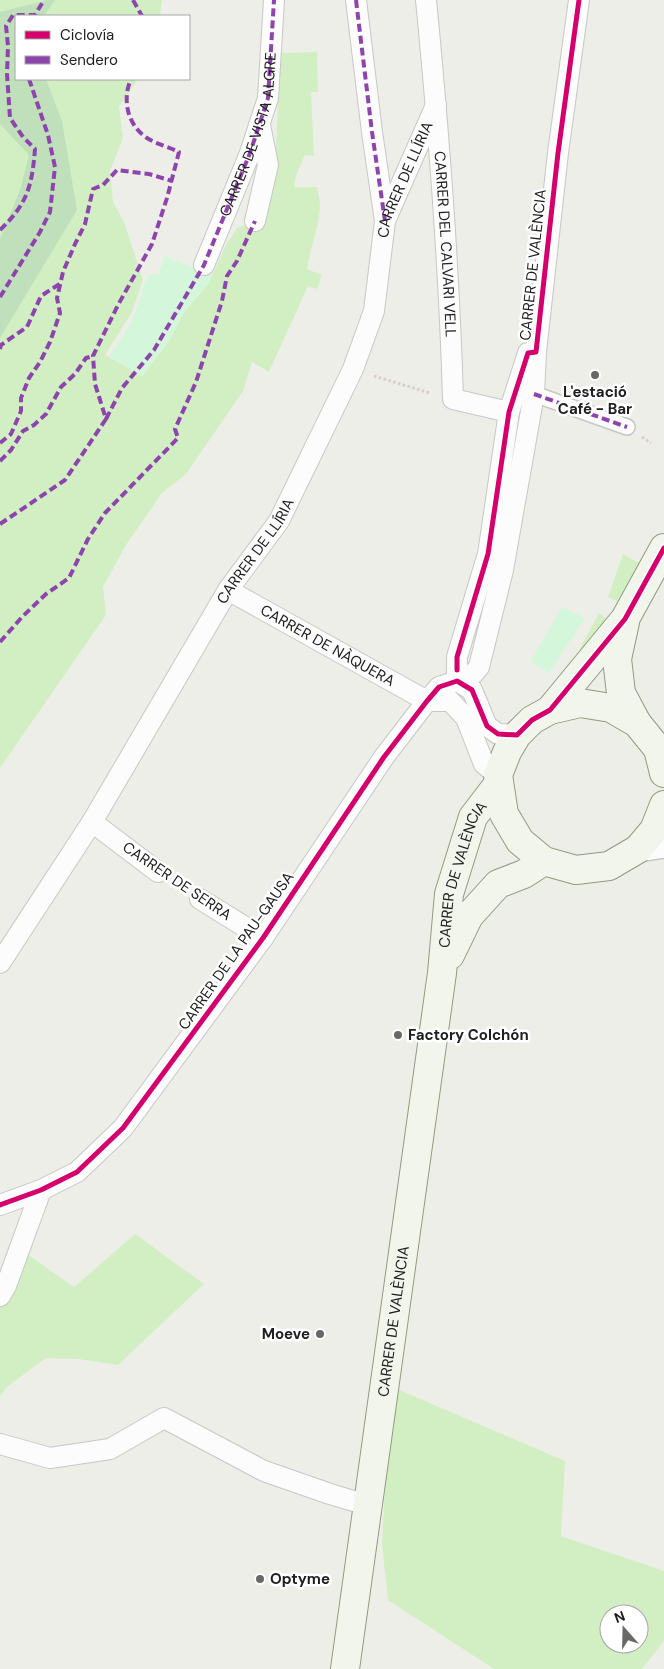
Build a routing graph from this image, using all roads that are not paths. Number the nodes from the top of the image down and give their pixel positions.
1 (274, 0) edge
2 (356, 0) edge
3 (426, 0) edge
4 (580, 0) edge
5 (436, 105) junction
6 (260, 122) junction
7 (255, 221) dead end
8 (385, 221) junction
9 (204, 265) dead end
10 (536, 352) junction
11 (534, 394) junction
12 (508, 412) junction
13 (627, 427) dead end
14 (664, 548) edge
15 (228, 590) junction
16 (625, 619) junction
17 (462, 675) junction
18 (427, 701) junction
19 (550, 710) junction
20 (637, 723) junction
21 (517, 735) junction
22 (664, 772) edge
23 (499, 779) junction
24 (664, 805) edge
25 (92, 822) junction
26 (651, 847) edge
27 (544, 860) junction
28 (158, 872) dead end
29 (200, 899) dead end
30 (263, 938) junction
31 (0, 963) edge
32 (442, 973) junction
33 (41, 1190) junction
34 (0, 1205) edge
35 (0, 1296) edge
36 (0, 1444) edge
37 (367, 1505) junction
38 (345, 1669) edge

1 - 6 street, CARRER DE VISTA ALGRE
2 - 8 street
3 - 5 street, CARRER DEL CALVARI VELL
4 - 10 street, CARRER DE VALÈNCIA
5 - 8 street, CARRER DE LLÍRIA
5 - 12 street, CARRER DEL CALVARI VELL
6 - 7 street
6 - 9 street, CARRER DE VISTA ALGRE
8 - 15 street, CARRER DE LLÍRIA
10 - 11 street, CARRER DE VALÈNCIA
10 - 12 street, CARRER DE VALÈNCIA
11 - 13 street
11 - 17 street, CARRER DE VALÈNCIA
12 - 17 street, CARRER DE VALÈNCIA
14 - 16 main road
15 - 18 street, CARRER DE NÀQUERA
15 - 25 street, CARRER DE LLÍRIA
16 - 19 main road
16 - 20 main road
17 - 18 street
17 - 21 street
18 - 23 street
18 - 30 street, CARRER DE LA PAU-GAUSA
19 - 20 main road
19 - 21 main road
20 - 22 main road
21 - 23 main road
23 - 27 main road
23 - 32 main road, CARRER DE VALÈNCIA
24 - 26 main road
25 - 28 street, CARRER DE SERRA
25 - 31 street, CARRER DE LLÍRIA
26 - 27 main road
27 - 32 main road, CARRER DE VALÈNCIA
29 - 30 street, CARRER DE SERRA
30 - 33 street, CARRER DE LA PAU-GAUSA
32 - 37 main road, CARRER DE VALÈNCIA
33 - 34 street, CARRER DE LA PAU-GAUSA
33 - 35 street
36 - 37 street
37 - 38 main road, CARRER DE VALÈNCIA

